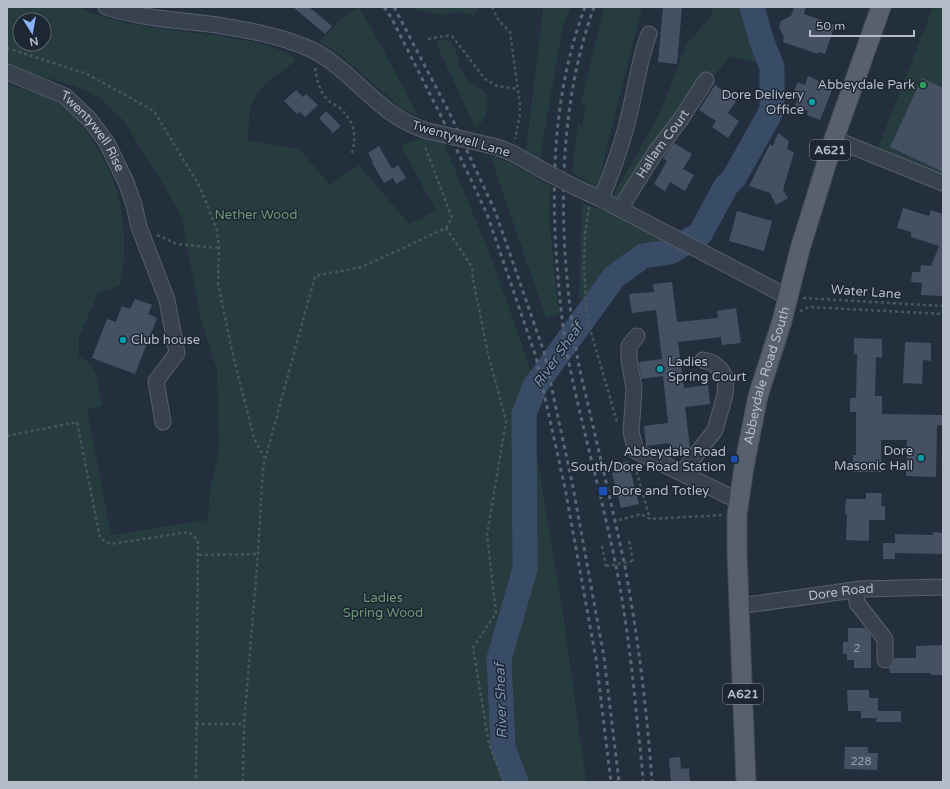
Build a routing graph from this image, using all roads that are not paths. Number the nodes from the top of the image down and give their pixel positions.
1 (106, 7) edge
2 (881, 7) edge
3 (649, 34) dead end
4 (7, 72) edge
5 (706, 80) dead end
6 (834, 139) junction
7 (943, 183) edge
8 (597, 197) junction
9 (620, 209) junction
10 (788, 297) junction
11 (637, 336) dead end
12 (703, 360) dead end
13 (163, 422) dead end
14 (682, 473) junction
15 (738, 508) junction
16 (943, 587) edge
17 (856, 590) junction
18 (739, 606) junction
19 (885, 660) dead end
20 (746, 782) edge

1 - 8 street, Twentywell Lane, bridge
2 - 6 main road, Abbeydale Road South / A621
3 - 8 street
4 - 13 street, Twentywell Rise
5 - 9 street, Hallam Court
6 - 7 street
6 - 10 main road, Abbeydale Road South / A621
8 - 9 street, Twentywell Lane
9 - 10 street, Twentywell Lane
10 - 15 main road, Abbeydale Road South / A621
11 - 14 street
12 - 14 street
14 - 15 street
15 - 18 main road, Abbeydale Road South / A621
16 - 17 street, Dore Road
17 - 18 street, Dore Road
17 - 19 street
18 - 20 main road, Abbeydale Road South / A621

